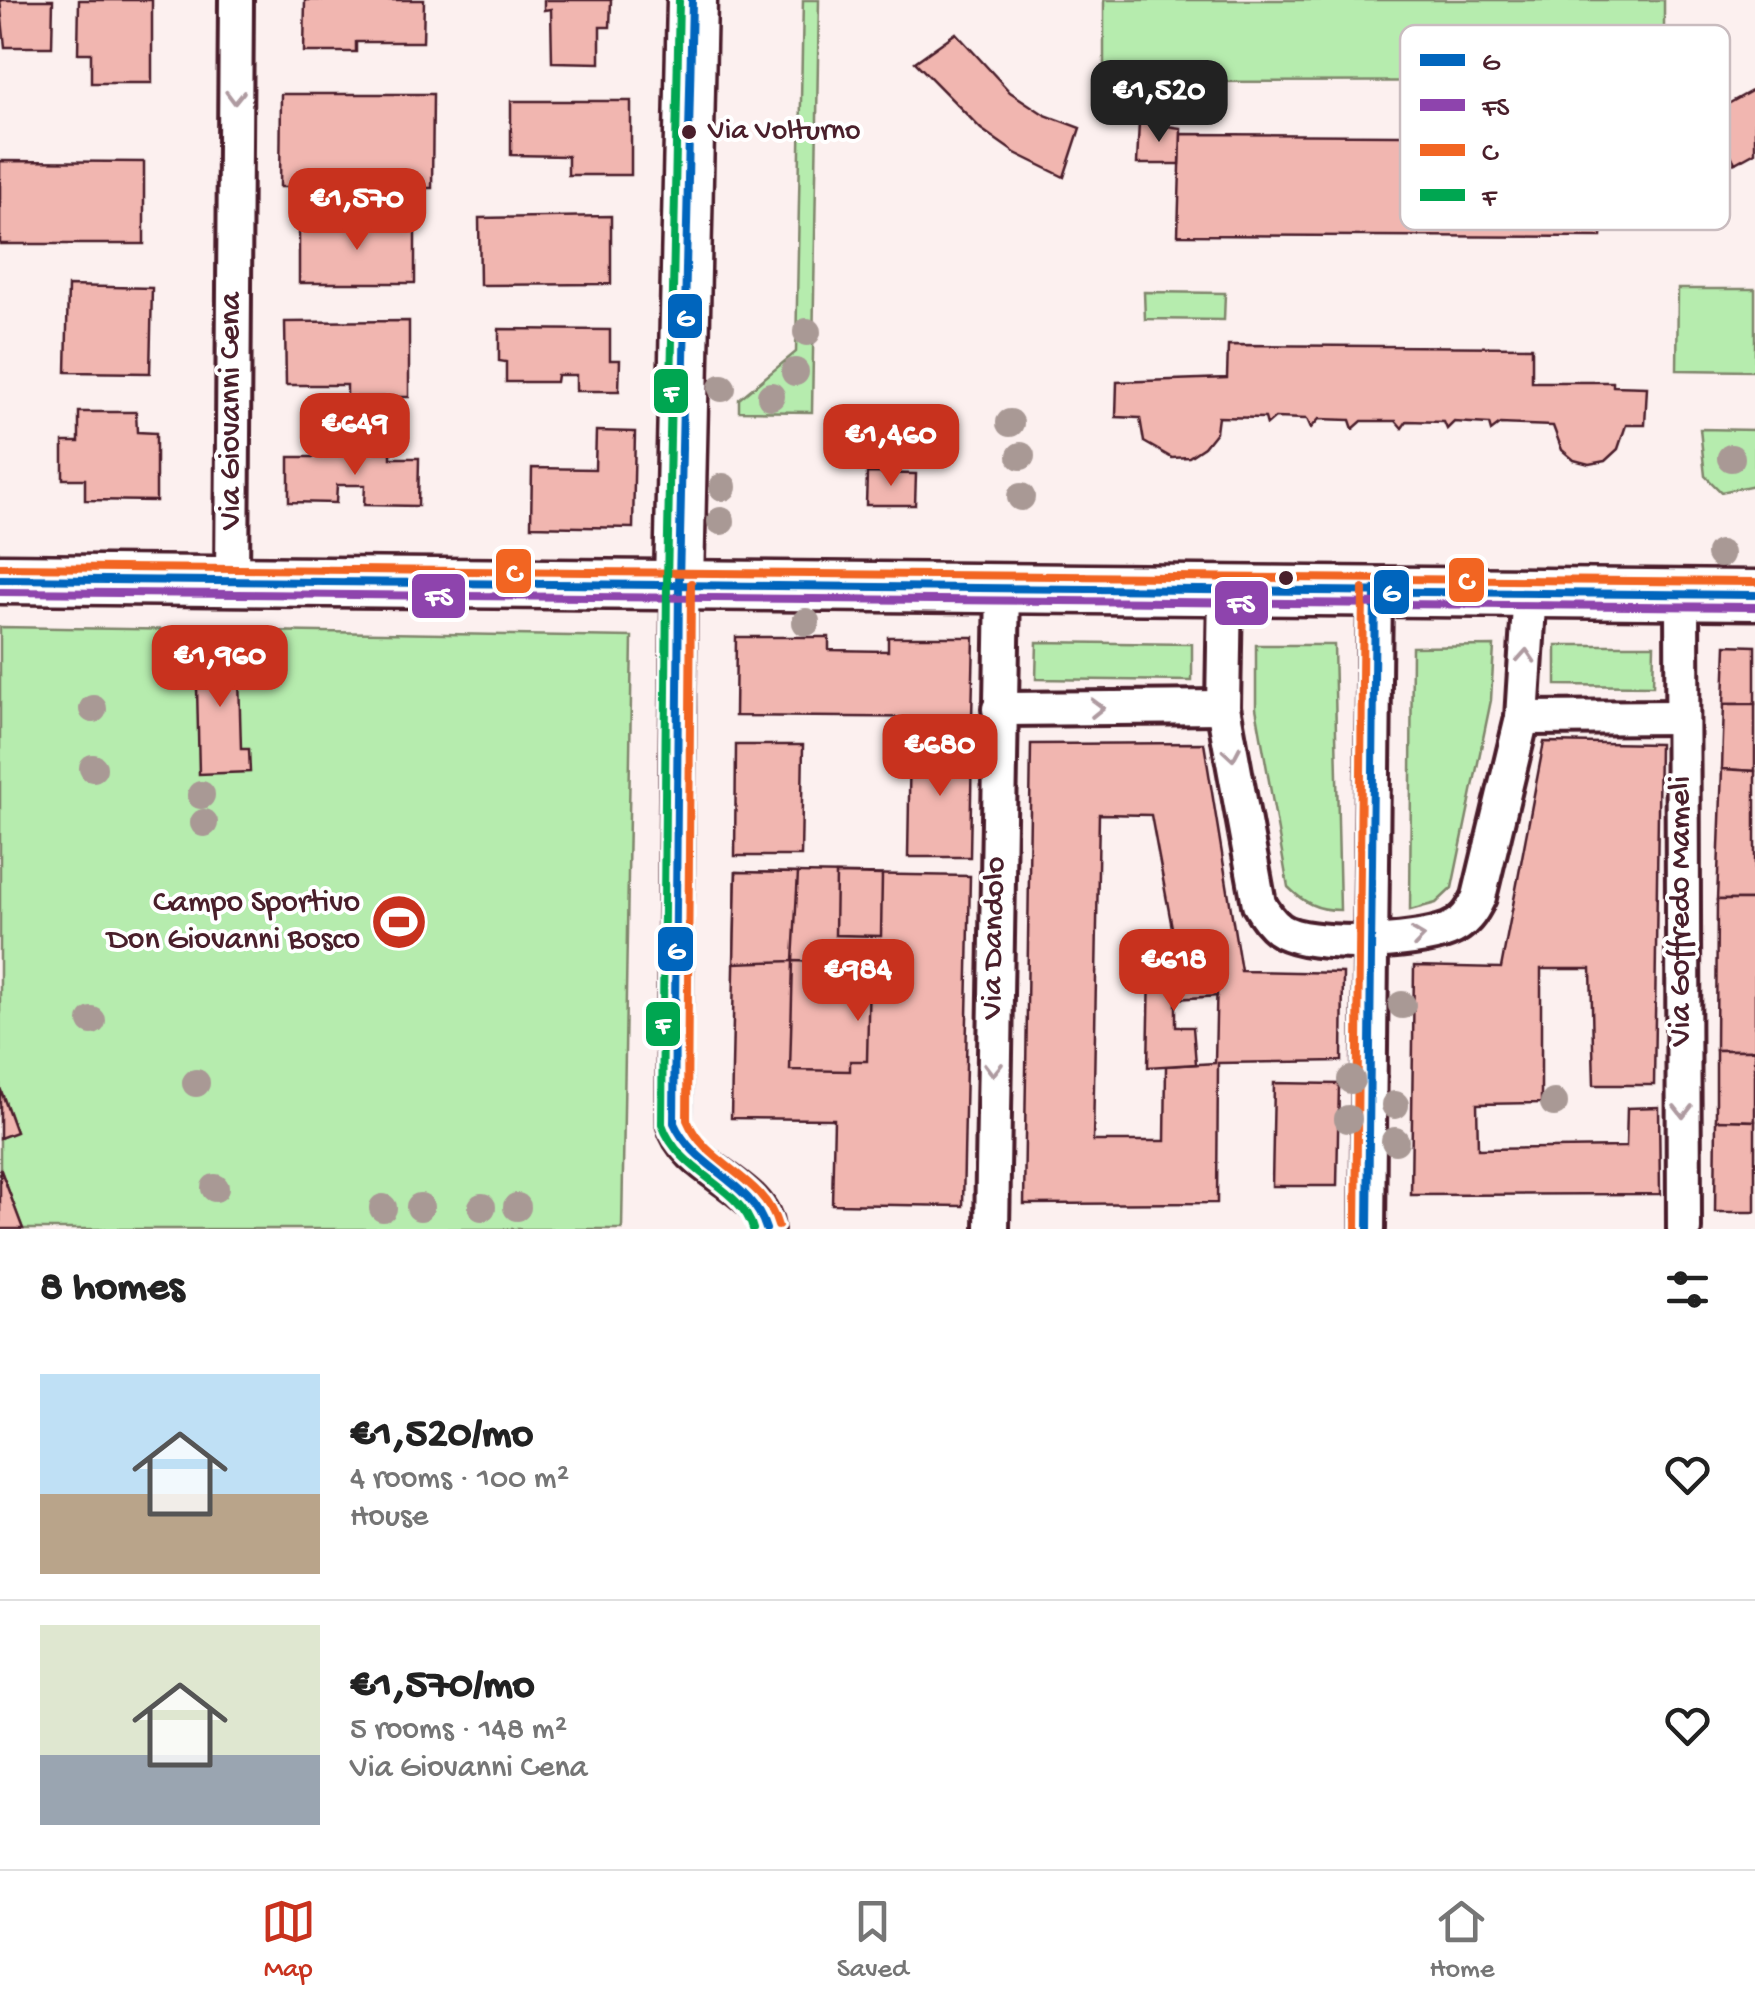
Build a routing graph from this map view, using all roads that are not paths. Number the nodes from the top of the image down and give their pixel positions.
1 (236, 0) edge
2 (692, 0) edge
3 (0, 580) edge
4 (232, 582) junction
5 (679, 583) junction
6 (1003, 586) junction
7 (1225, 588) junction
8 (1375, 589) junction
9 (1530, 591) junction
10 (1682, 593) junction
11 (1755, 594) edge
12 (1223, 707) junction
13 (999, 709) junction
14 (1681, 717) junction
15 (1522, 718) junction
16 (1368, 941) junction
17 (766, 1229) edge
18 (992, 1229) edge
19 (1368, 1229) edge
20 (1684, 1229) edge

1 -> 4 street, Via Giovanni Cena
2 - 5 main road
3 - 4 main road
4 - 5 main road
5 - 6 main road
5 - 17 street
6 - 7 main road
6 - 13 street, Via Dandolo
7 - 8 main road
7 - 12 street
8 - 9 main road
8 - 16 street
9 - 10 main road
15 -> 9 street
10 - 11 main road
10 - 14 street, Via Goffredo Mameli
13 -> 12 street
12 -> 16 street
13 -> 18 street, Via Dandolo
14 - 15 street
14 -> 20 street, Via Goffredo Mameli
16 -> 15 street
16 - 19 street

